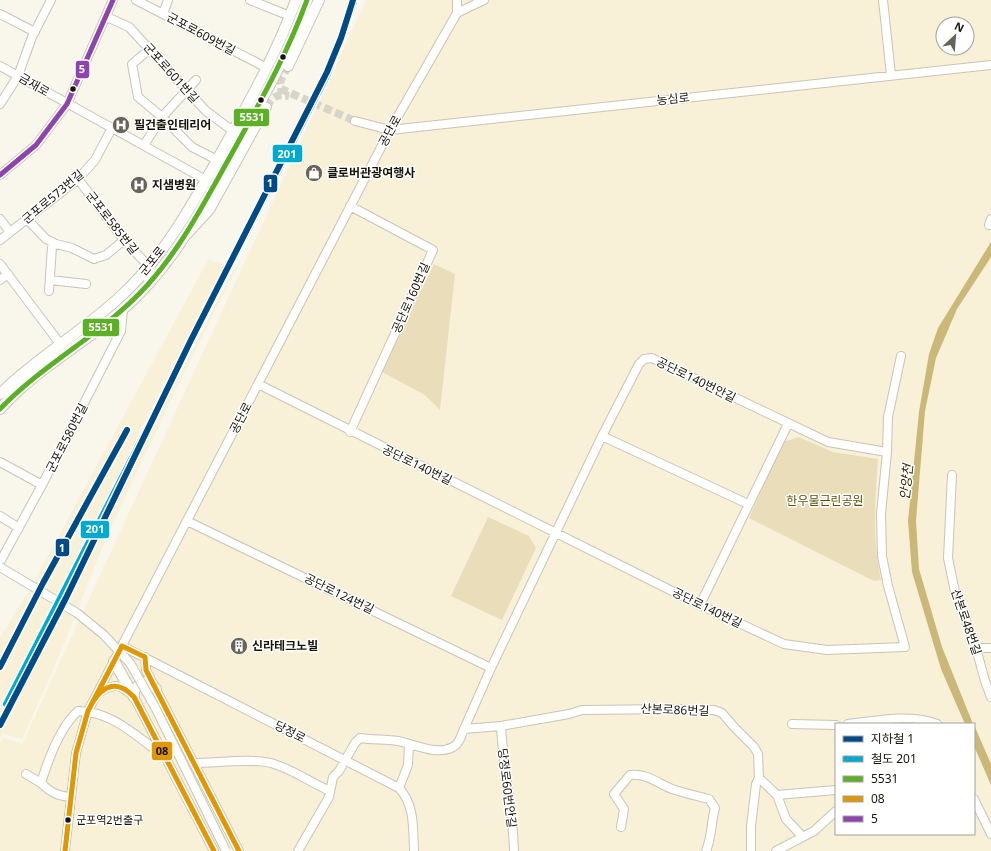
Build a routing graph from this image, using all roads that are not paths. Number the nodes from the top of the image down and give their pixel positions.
1 (51, 0) edge
2 (113, 0) edge
3 (136, 0) edge
4 (168, 0) edge
5 (250, 0) edge
6 (296, 0) edge
7 (307, 0) edge
8 (319, 0) edge
9 (457, 0) edge
10 (484, 0) edge
11 (883, 0) edge
12 (457, 13) junction
13 (0, 14) edge
14 (163, 14) junction
15 (290, 16) junction
16 (107, 17) junction
17 (35, 32) junction
18 (150, 49) junction
19 (991, 65) edge
20 (0, 66) edge
21 (288, 66) tunnel mouth
22 (267, 68) junction
23 (891, 75) junction
24 (18, 76) junction
25 (196, 80) dead end
26 (185, 90) junction
27 (0, 104) edge
28 (67, 104) junction
29 (267, 107) tunnel mouth
30 (162, 117) junction
31 (355, 121) tunnel mouth
32 (112, 128) junction
33 (390, 130) junction
34 (233, 131) junction
35 (144, 145) junction
36 (217, 160) junction
37 (0, 175) edge
38 (78, 180) junction
39 (206, 180) junction
40 (350, 206) junction
41 (0, 220) edge
42 (27, 220) junction
43 (10, 232) junction
44 (185, 237) junction
45 (0, 240) edge
46 (124, 240) junction
47 (56, 244) junction
48 (0, 264) edge
49 (149, 267) junction
50 (8, 274) junction
51 (0, 280) edge
52 (50, 280) junction
53 (86, 284) dead end
54 (147, 285) junction
55 (49, 291) dead end
56 (123, 310) junction
57 (61, 344) junction
58 (901, 356) dead end
59 (29, 368) junction
60 (258, 384) junction
61 (19, 389) junction
62 (0, 394) edge
63 (0, 409) edge
64 (788, 424) junction
65 (350, 432) junction
66 (602, 436) junction
67 (887, 452) junction
68 (0, 462) edge
69 (952, 475) dead end
70 (42, 485) junction
71 (748, 504) junction
72 (0, 516) edge
73 (187, 521) junction
74 (19, 528) junction
75 (556, 534) junction
76 (0, 562) edge
77 (0, 567) edge
78 (700, 605) junction
79 (122, 646) junction
80 (976, 648) junction
81 (991, 648) edge
82 (145, 658) junction
83 (114, 661) junction
84 (491, 668) junction
85 (156, 689) junction
86 (96, 695) junction
87 (134, 697) junction
88 (991, 697) edge
89 (88, 711) junction
90 (858, 723) edge
91 (932, 723) edge
92 (792, 724) dead end
93 (835, 725) edge
94 (500, 726) junction
95 (464, 729) junction
96 (409, 744) junction
97 (166, 757) junction
98 (345, 760) junction
99 (194, 763) junction
100 (26, 774) dead end
101 (759, 778) junction
102 (41, 783) junction
103 (400, 788) junction
104 (835, 790) edge
105 (330, 791) junction
106 (777, 795) junction
107 (71, 797) junction
108 (975, 801) edge
109 (835, 812) edge
110 (622, 826) dead end
111 (991, 834) edge
112 (802, 836) junction
113 (65, 851) edge
114 (214, 851) edge
115 (226, 851) edge
116 (239, 851) edge
117 (298, 851) edge
118 (414, 851) edge
119 (514, 851) edge
120 (706, 851) edge
121 (751, 851) edge
122 (776, 851) edge

1 - 17 street
2 - 16 street
3 - 14 street, 군포로609번길
4 - 14 street
5 - 15 street
6 - 15 main road, 군포로
7 - 44 main road, 군포로
8 - 21 main road
9 - 12 street, 공단로
10 - 12 street
11 - 23 street
12 - 33 street, 공단로
13 - 17 street
14 - 22 street, 군포로609번길
15 - 22 main road, 군포로
16 - 18 street, 군포로601번길
16 - 28 street
17 - 24 street
18 - 26 street, 군포로601번길
18 - 30 street
19 - 23 street, 농심로
20 - 24 street, 금재로
22 - 34 main road, 군포로
23 - 33 street, 농심로
24 - 27 street
24 - 28 street, 금재로
25 - 26 street
26 - 30 street
26 - 34 street, 군포로601번길
28 - 32 street, 금재로
28 - 37 street
29 - 44 street
30 - 35 street
30 - 36 street
31 - 33 street, 농심로
32 - 35 street, 금재로
32 - 38 street, 군포로573번길
33 - 40 street, 공단로
34 - 36 main road, 군포로
35 - 39 street, 금재로
36 - 39 main road, 군포로
38 - 42 street, 군포로573번길
38 - 46 street, 군포로585번길
39 - 49 main road, 군포로
40 - 60 street, 공단로
40 - 65 street, 공단로160번길
41 - 43 street
42 - 43 street, 군포로573번길
42 - 47 street
43 - 45 street, 군포로573번길
44 - 54 main road, 군포로
46 - 47 street
46 - 49 street, 군포로585번길
47 - 52 street
48 - 50 street
49 - 54 street
49 - 57 main road, 군포로
50 - 51 street
50 - 57 street
52 - 53 street
52 - 55 street
54 - 56 main road, 군포로
56 - 61 main road, 군포로
56 - 70 street, 군포로580번길
57 - 59 main road, 군포로
58 - 67 street, 공단로140번길
59 - 61 main road
59 - 62 main road, 군포로
60 - 65 street, 공단로140번길
60 - 73 street, 공단로
61 - 63 main road, 군포로
64 - 66 street, 공단로140번안길
64 - 67 street, 공단로140번안길
64 - 71 street
65 - 75 street, 공단로140번길
66 - 71 street
66 - 75 street, 공단로140번안길
67 - 78 street, 공단로140번길
68 - 70 street
69 - 80 street, 산본로48번길
70 - 74 street, 군포로580번길
71 - 78 street
72 - 74 street
73 - 79 street, 공단로
73 - 84 street, 공단로124번길
74 - 76 street, 군포로580번길
75 - 78 street, 공단로140번길
75 - 84 street, 공단로140번안길
77 - 115 street, bridge
79 - 82 street, 당정로
79 - 83 street, 공단로
80 - 81 street
80 - 88 street, 산본로48번길
82 - 85 street
82 - 98 street, 당정로
83 - 86 street, 공단로
83 - 87 main road
84 - 95 street, 공단로140번안길
85 - 87 main road
85 - 99 street
86 - 87 street
86 - 89 street, 공단로
87 - 97 street
89 - 97 street
89 - 102 street
89 - 107 street, 공단로
90 - 91 street
92 - 93 street
94 - 95 street, 산본로86번길
94 - 101 street, 산본로86번길
94 - 119 street, 당정로60번안길
95 - 96 street, 공단로140번안길
96 - 98 street, 공단로140번안길
96 - 103 street
97 - 114 street
98 - 103 street, 당정로
98 - 105 street
99 - 105 street
99 - 116 street
100 - 102 street
101 - 106 street
101 - 121 street, 산본로86번길
102 - 107 street
103 - 118 street
104 - 106 street
105 - 117 street
106 - 112 street
107 - 113 street, 공단로
108 - 111 street
109 - 112 street
110 - 120 street
112 - 122 street

